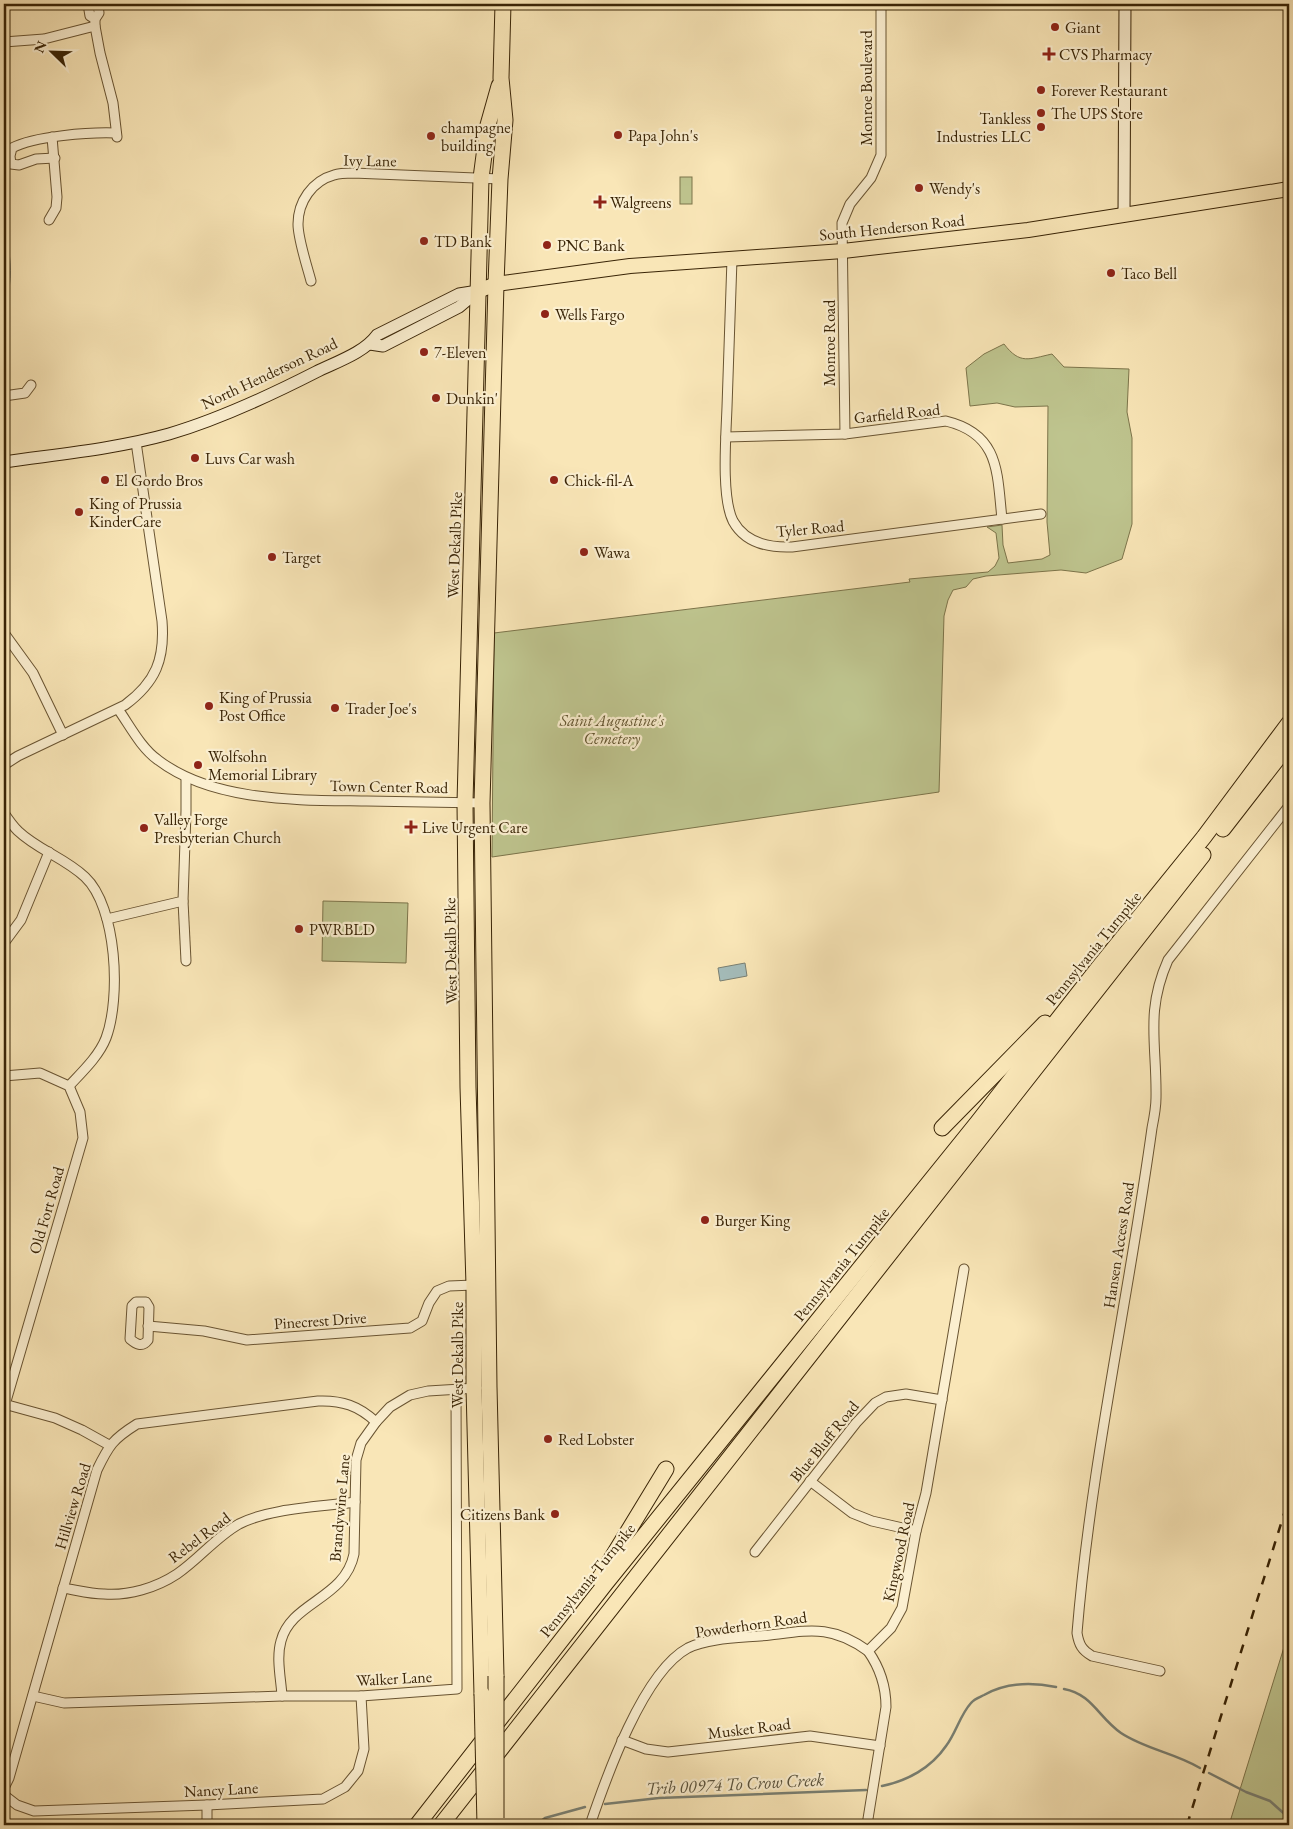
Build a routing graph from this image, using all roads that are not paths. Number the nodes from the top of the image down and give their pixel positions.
1 (88, 4) edge
2 (98, 4) edge
3 (503, 4) edge
4 (881, 4) edge
5 (1125, 4) edge
6 (95, 22) junction
7 (4, 42) edge
8 (501, 78) junction
9 (52, 137) junction
10 (55, 158) junction
11 (481, 178) junction
12 (500, 179) junction
13 (1289, 189) edge
14 (1124, 215) junction
15 (49, 220) dead end
16 (843, 251) junction
17 (732, 259) junction
18 (311, 281) dead end
19 (496, 284) junction
20 (478, 291) junction
21 (31, 385) dead end
22 (4, 396) edge
23 (845, 434) junction
24 (726, 438) junction
25 (136, 442) junction
26 (4, 462) edge
27 (473, 509) junction
28 (1041, 514) dead end
29 (1002, 519) junction
30 (470, 562) junction
31 (488, 572) junction
32 (486, 611) junction
33 (4, 636) edge
34 (118, 709) junction
35 (1289, 723) edge
36 (63, 735) junction
37 (1289, 744) edge
38 (4, 765) edge
39 (186, 778) junction
40 (465, 803) junction
41 (482, 803) junction
42 (1289, 806) edge
43 (4, 814) edge
44 (49, 852) junction
45 (183, 901) junction
46 (108, 919) junction
47 (4, 944) edge
48 (186, 961) dead end
49 (1098, 968) junction
50 (4, 1076) edge
51 (69, 1086) junction
52 (942, 1128) dead end
53 (964, 1269) dead end
54 (474, 1285) junction
55 (148, 1326) dead end
56 (490, 1387) junction
57 (456, 1388) junction
58 (474, 1388) junction
59 (942, 1400) junction
60 (4, 1406) edge
61 (376, 1422) junction
62 (109, 1445) junction
63 (666, 1469) dead end
64 (810, 1481) junction
65 (355, 1502) junction
66 (916, 1531) junction
67 (755, 1552) dead end
68 (62, 1588) junction
69 (868, 1650) junction
70 (548, 1656) junction
71 (1160, 1671) dead end
72 (33, 1696) junction
73 (282, 1696) junction
74 (361, 1696) junction
75 (622, 1740) junction
76 (880, 1746) junction
77 (4, 1788) edge
78 (4, 1795) edge
79 (207, 1805) junction
80 (493, 1823) edge
81 (207, 1825) edge
82 (417, 1825) edge
83 (442, 1825) edge
84 (590, 1825) edge
85 (867, 1825) edge

1 - 6 street
2 - 6 street
3 - 8 highway, West Dekalb Pike
4 - 16 street, Monroe Boulevard
5 - 14 main road
6 - 7 street
6 - 9 street
8 - 11 highway, West Dekalb Pike
8 - 12 highway, West Dekalb Pike
9 - 10 street
9 - 10 street
10 - 15 street
11 - 12 street, Ivy Lane
11 - 18 street, Ivy Lane
11 - 20 highway, West Dekalb Pike
12 - 19 highway, West Dekalb Pike
13 - 14 main road, South Henderson Road
14 - 16 main road, South Henderson Road
16 - 17 main road, South Henderson Road
16 - 23 street, Monroe Road
17 - 19 main road, South Henderson Road
17 - 24 street, Tyler Road
19 - 20 main road, North Henderson Road
19 - 31 highway, West Dekalb Pike
20 - 25 main road, North Henderson Road
20 - 27 highway, West Dekalb Pike
21 - 22 street
23 - 24 street, Garfield Road
23 - 29 street, Garfield Road
24 - 29 street, Tyler Road
25 - 26 main road, North Henderson Road
25 - 34 street
27 - 30 highway, West Dekalb Pike
27 - 31 highway
28 - 29 street, Tyler Road
30 - 32 highway
30 - 40 highway, West Dekalb Pike
31 - 32 highway, West Dekalb Pike
32 - 41 highway, West Dekalb Pike
33 - 36 street
34 - 36 street
34 - 39 street, Town Center Road
35 - 49 highway, Pennsylvania Turnpike
36 - 38 street
37 - 83 highway, Pennsylvania Turnpike
39 - 40 street, Town Center Road
39 - 45 street
40 - 41 street, Town Center Road
40 - 54 highway, West Dekalb Pike
41 - 56 highway, West Dekalb Pike
42 - 71 street, Hansen Access Road
43 - 44 street
44 - 46 street
44 - 47 street
45 - 46 street
45 - 48 street
46 - 51 street
49 - 52 highway
49 - 70 highway, Pennsylvania Turnpike
50 - 51 street
51 - 60 street, Old Fort Road
53 - 59 street, Kingwood Road
54 - 55 street, Pinecrest Drive
54 - 58 highway, West Dekalb Pike
56 - 58 street, Brandywine Lane
56 - 80 highway, West Dekalb Pike, bridge
57 - 58 street, Brandywine Lane
57 - 61 street, Brandywine Lane
57 - 74 street, Walker Lane
58 - 80 highway, West Dekalb Pike, bridge
59 - 64 street, Blue Bluff Road
59 - 66 street, Kingwood Road
60 - 62 street
61 - 62 street, Hillview Road
61 - 65 street, Brandywine Lane
62 - 68 street, Hillview Road
63 - 70 highway
64 - 66 street
64 - 67 street, Blue Bluff Road
65 - 68 street, Rebel Road
65 - 73 street, Brandywine Lane
66 - 69 street, Kingwood Road
68 - 72 street, Hillview Road
69 - 75 street, Powderhorn Road
69 - 76 street
70 - 82 highway, Pennsylvania Turnpike
72 - 73 street, Walker Lane
72 - 77 street, Hillview Road
73 - 74 street, Walker Lane
74 - 79 street, Nancy Lane
75 - 76 street, Musket Road
75 - 84 street, Powderhorn Road
76 - 85 street
78 - 79 street, Nancy Lane
79 - 81 street

